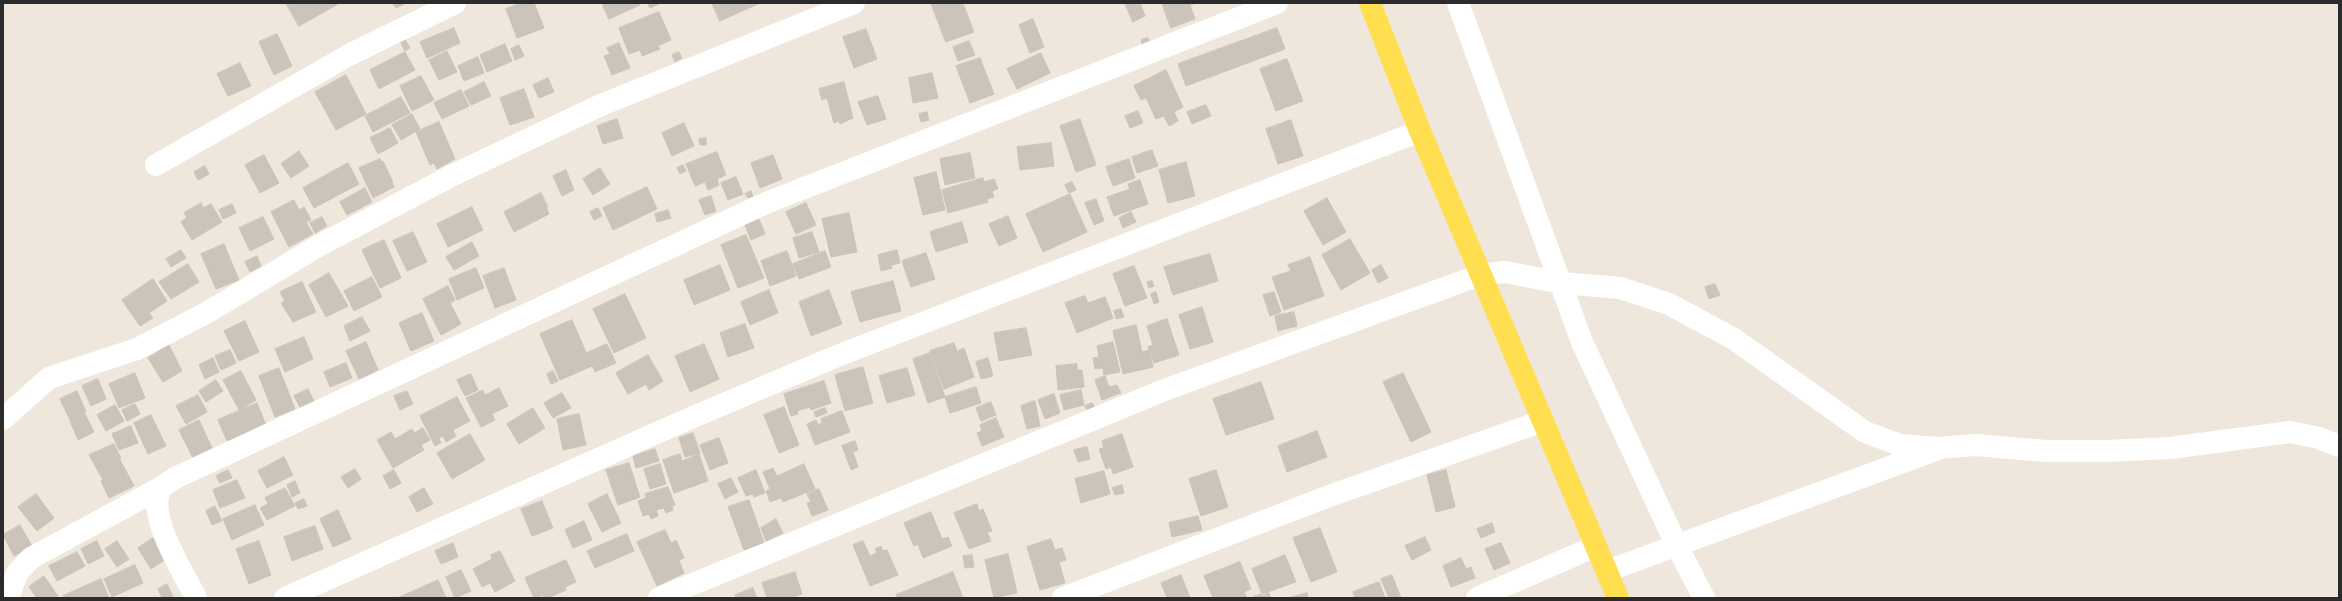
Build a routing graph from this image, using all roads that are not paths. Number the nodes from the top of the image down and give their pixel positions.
1 (455, 3) edge
2 (854, 3) edge
3 (1277, 3) edge
4 (1370, 3) edge
5 (1458, 3) edge
6 (1420, 131) junction
7 (156, 165) dead end
8 (1480, 275) junction
9 (1562, 282) junction
10 (3, 419) edge
11 (1543, 421) junction
12 (2339, 446) edge
13 (1939, 448) junction
14 (162, 487) junction
15 (1596, 546) junction
16 (1677, 546) junction
17 (1607, 571) junction
18 (8, 598) edge
19 (196, 598) edge
20 (285, 598) edge
21 (659, 598) edge
22 (1063, 598) edge
23 (1477, 598) edge
24 (1618, 598) edge
25 (1704, 598) edge

1 - 7 street
2 - 10 street
3 - 14 street
4 - 6 main road
5 - 9 street
6 - 8 main road
6 - 20 street
8 - 9 street
8 - 11 main road
8 - 21 street
9 - 13 street
9 - 16 street
11 - 15 main road
11 - 22 street
12 - 13 street
13 - 16 street
14 - 18 street
14 - 19 street
15 - 17 main road
15 - 23 street
16 - 17 street
16 - 25 street
17 - 24 main road

